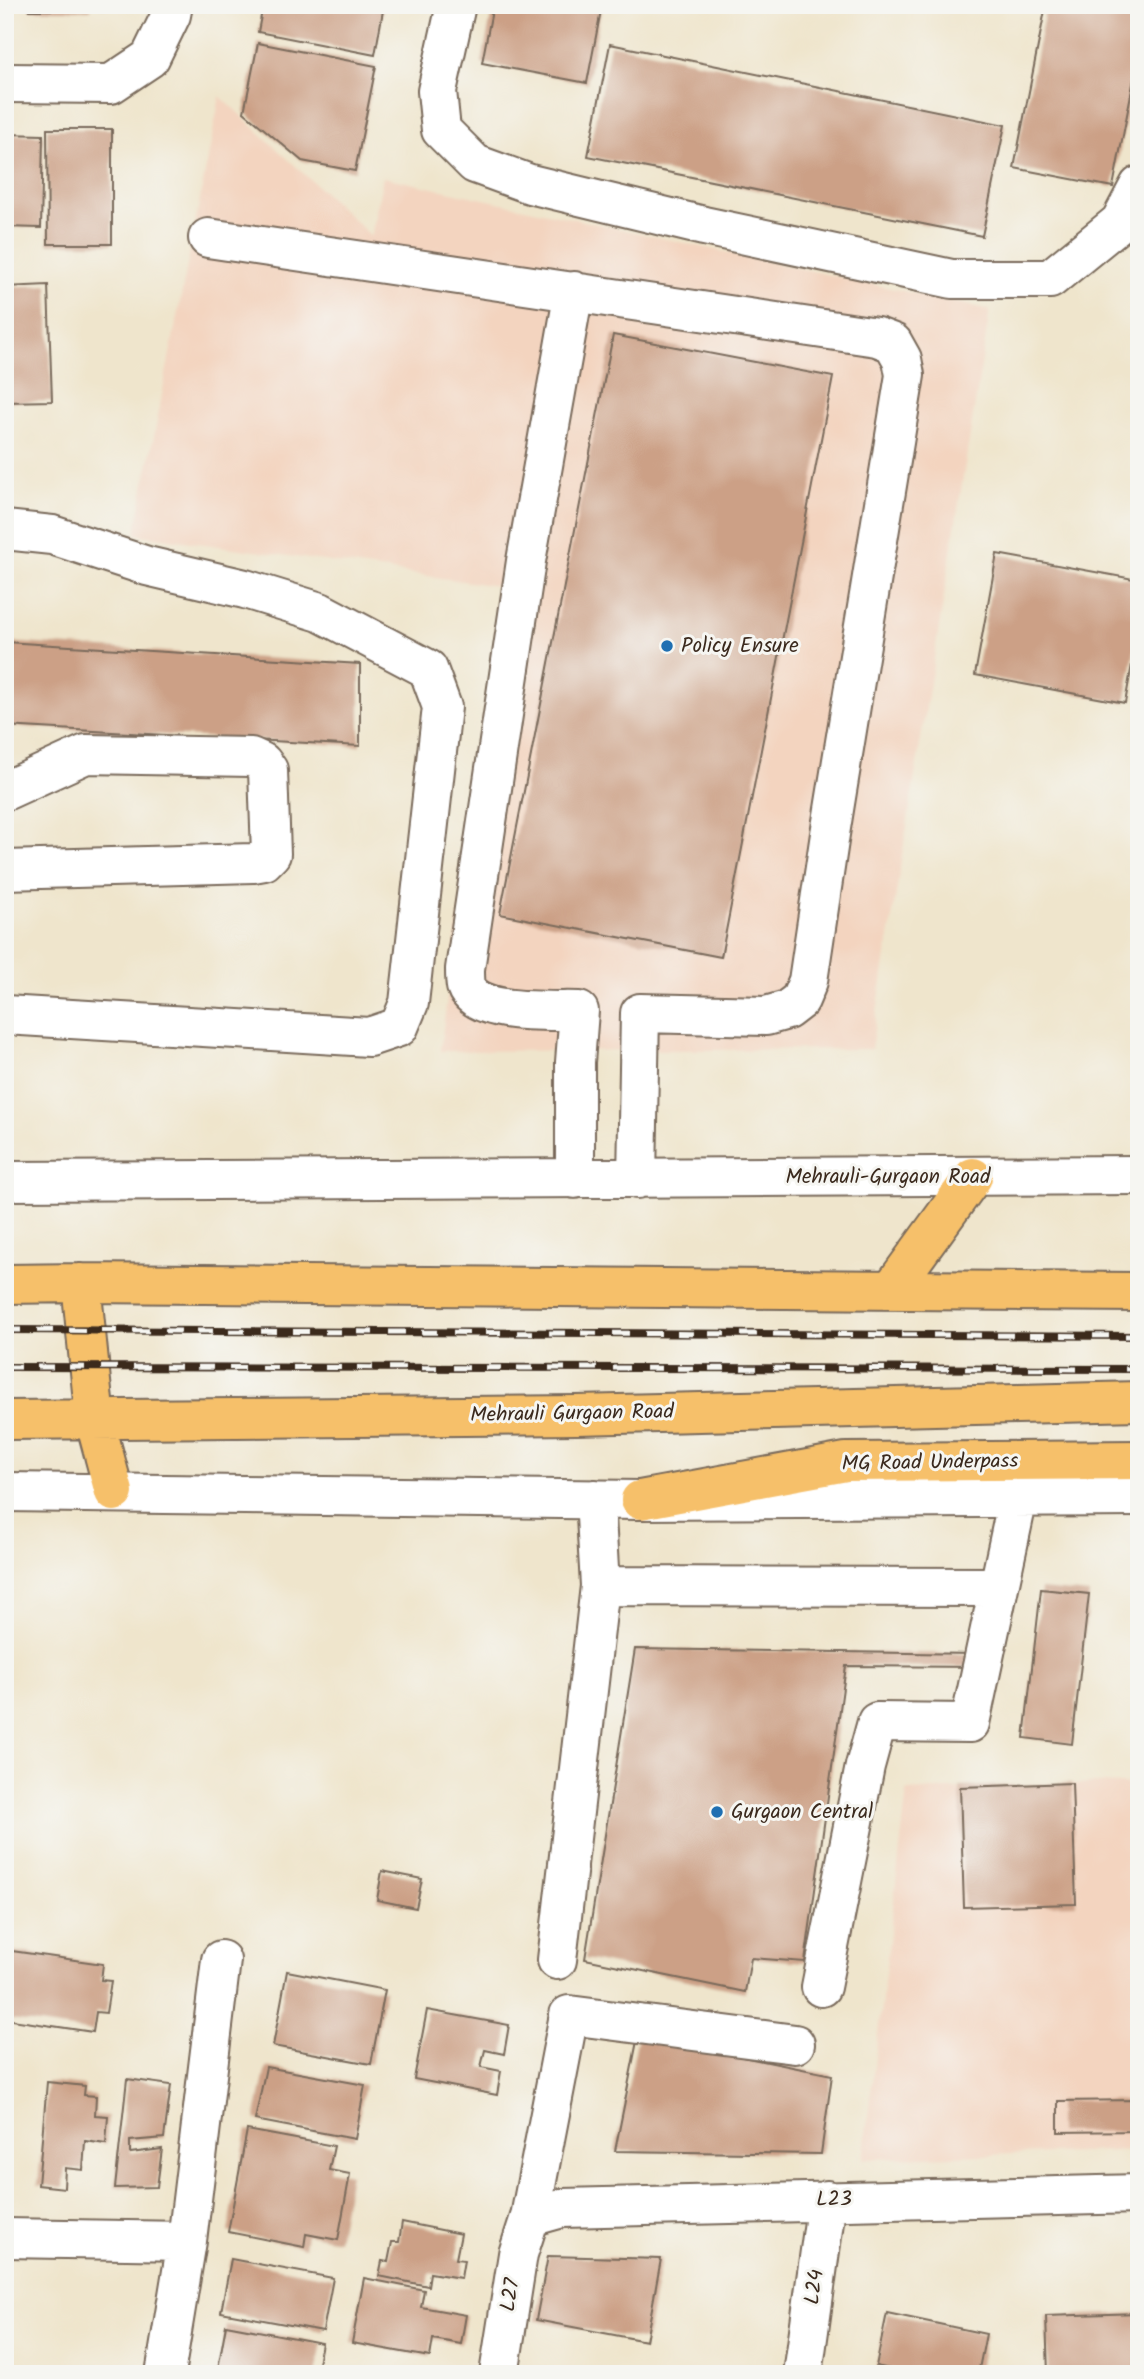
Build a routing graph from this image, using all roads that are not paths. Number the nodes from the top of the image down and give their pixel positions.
1 (173, 5) edge
2 (456, 5) edge
3 (5, 83) edge
4 (1139, 186) edge
5 (208, 238) dead end
6 (574, 291) junction
7 (5, 530) edge
8 (5, 791) edge
9 (5, 870) edge
10 (579, 1011) junction
11 (640, 1013) junction
12 (5, 1015) edge
13 (1139, 1175) edge
14 (973, 1177) junction
15 (575, 1179) junction
16 (637, 1179) junction
17 (5, 1181) edge
18 (81, 1283) junction
19 (5, 1284) edge
20 (891, 1290) junction
21 (1139, 1292) edge
22 (1139, 1401) edge
23 (5, 1420) edge
24 (95, 1421) junction
25 (1139, 1460) edge
26 (5, 1492) edge
27 (114, 1492) junction
28 (1139, 1497) edge
29 (1018, 1498) junction
30 (594, 1499) junction
31 (640, 1500) junction
32 (600, 1586) junction
33 (999, 1587) junction
34 (221, 1960) dead end
35 (557, 1960) dead end
36 (821, 1987) dead end
37 (795, 2044) dead end
38 (1139, 2194) edge
39 (827, 2200) junction
40 (530, 2217) junction
41 (5, 2238) edge
42 (187, 2241) junction
43 (165, 2374) edge
44 (499, 2374) edge
45 (803, 2374) edge

1 - 3 street
2 - 4 street
5 - 6 street
6 - 10 street
6 - 11 street
7 - 12 street
8 - 9 street
10 - 11 street
10 - 15 street
11 - 16 street
13 - 14 street, Mehrauli-Gurgaon Road
14 - 16 street, Mehrauli-Gurgaon Road
14 - 20 main road
15 - 16 street, Mehrauli-Gurgaon Road
15 - 17 street, Mehrauli-Gurgaon Road
18 - 19 main road
18 - 20 main road
18 - 24 main road
20 - 21 main road
22 - 24 main road, Mehrauli Gurgaon Road
23 - 24 main road, Mehrauli Gurgaon Road
24 - 27 main road
25 - 31 main road, MG Road Underpass
26 - 27 street
27 - 30 street
28 - 29 street
29 - 31 street
29 - 33 street
30 - 31 street
30 - 32 street
32 - 33 street
32 - 35 street
33 - 36 street
34 - 42 street
37 - 40 street, L27
38 - 39 street, L23
39 - 40 street, L23
39 - 45 street, L24
40 - 44 street, L27
41 - 42 street
42 - 43 street

